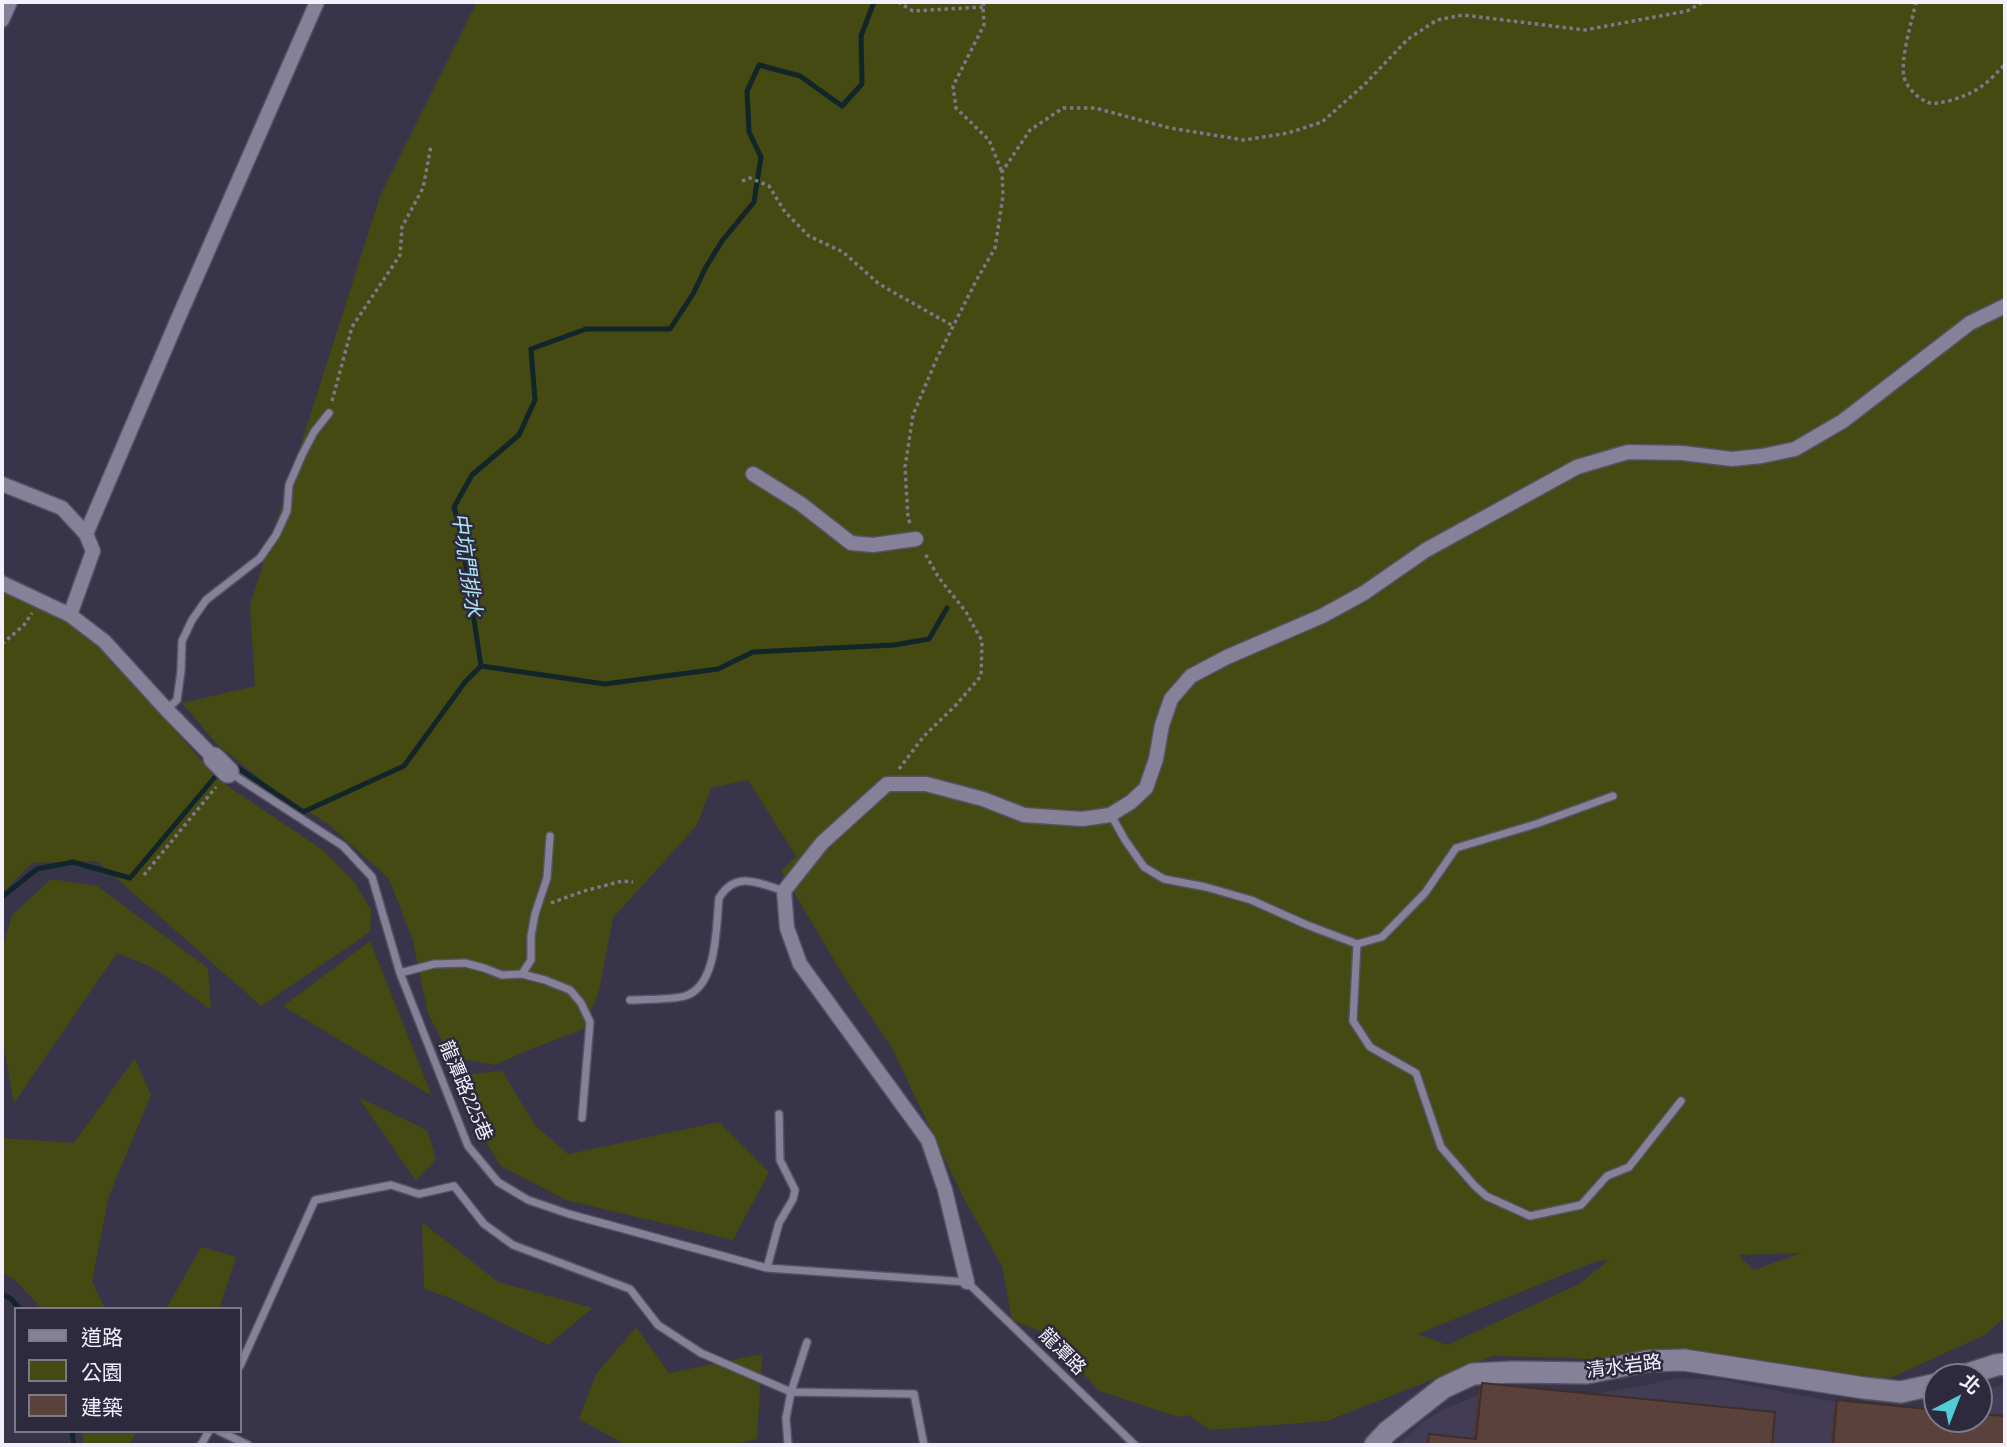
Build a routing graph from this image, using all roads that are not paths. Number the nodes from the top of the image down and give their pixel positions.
1 (10, 2) edge
2 (317, 2) edge
3 (2, 20) edge
4 (2005, 306) edge
5 (329, 413) road end
6 (753, 474) dead end
7 (2, 484) edge
8 (86, 534) junction
9 (916, 539) road end
10 (2, 583) edge
11 (70, 615) junction
12 (167, 710) junction
13 (221, 765) joint
14 (1613, 796) dead end
15 (1111, 814) junction
16 (550, 836) dead end
17 (784, 891) junction
18 (1357, 944) junction
19 (400, 973) junction
20 (523, 974) junction
21 (630, 1000) dead end
22 (1681, 1101) dead end
23 (779, 1114) dead end
24 (582, 1118) dead end
25 (767, 1268) junction
26 (967, 1282) junction
27 (807, 1342) dead end
28 (242, 1362) edge
29 (1923, 1387) edge
30 (791, 1392) junction
31 (223, 1433) edge
32 (248, 1445) edge
33 (788, 1445) edge
34 (924, 1445) edge
35 (1135, 1445) edge
36 (1375, 1445) edge

1 - 3 street
2 - 8 street
4 - 15 street
5 - 12 lane
6 - 9 street
7 - 8 street
8 - 11 street
10 - 11 street
11 - 12 street
12 - 13 street
13 - 19 lane, 龍潭路225巷
14 - 18 lane
15 - 17 street
15 - 18 lane
16 - 20 lane
17 - 21 lane
17 - 26 street
18 - 22 lane
19 - 20 lane
19 - 25 lane, 龍潭路225巷
20 - 24 lane
23 - 25 lane
25 - 26 lane, 龍潭路225巷
26 - 35 lane, 龍潭路
27 - 30 lane
28 - 30 lane
29 - 36 street, 清水岩路
30 - 33 lane
30 - 34 lane
31 - 32 lane

